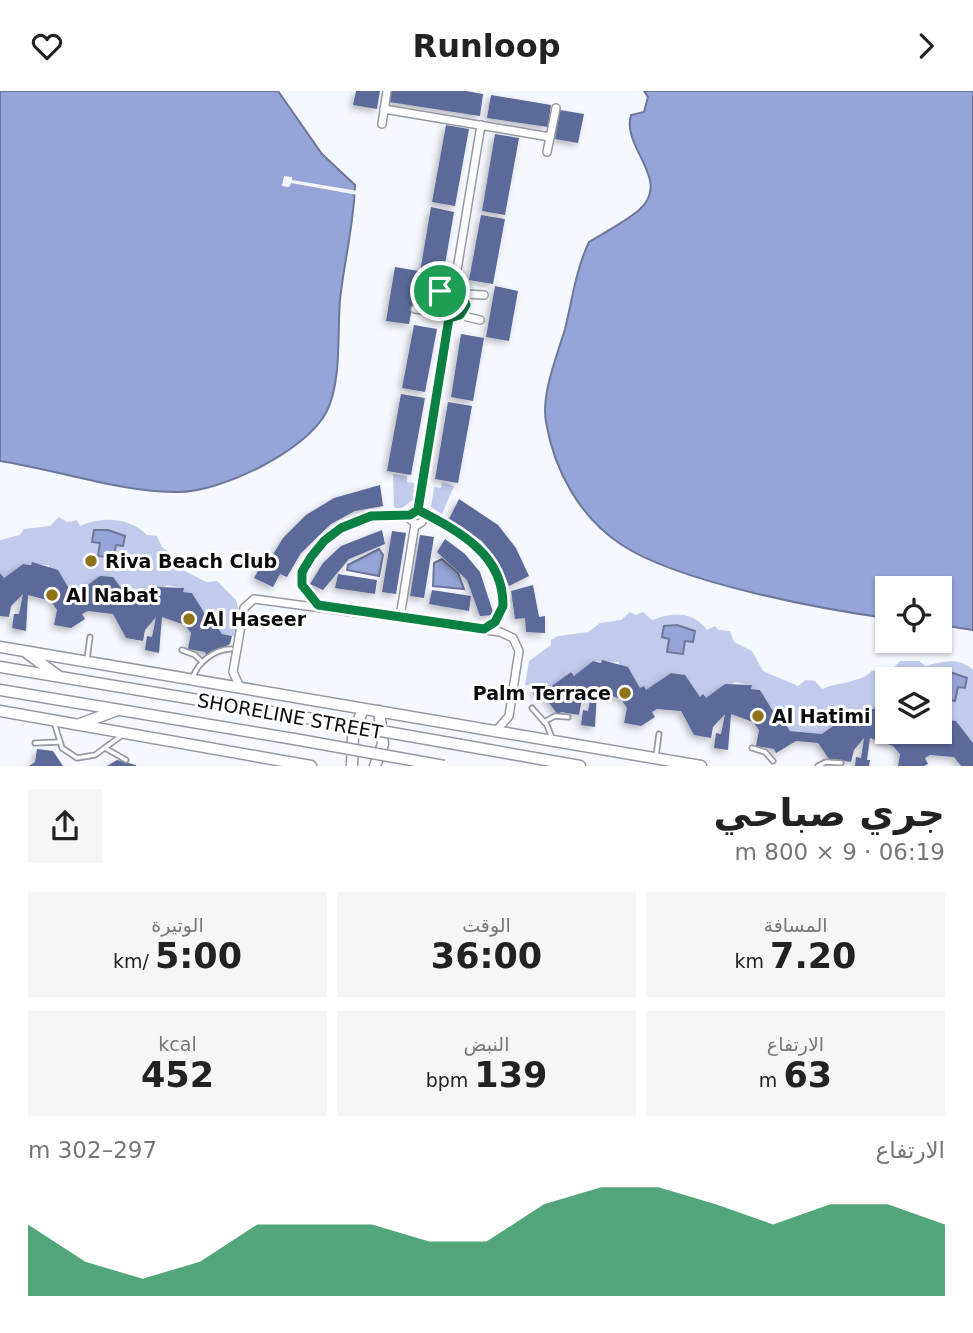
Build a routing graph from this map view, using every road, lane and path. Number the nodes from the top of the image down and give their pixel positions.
1 (387, 91) edge
2 (556, 108) dead end
3 (384, 109) junction
4 (382, 124) dead end
5 (481, 125) junction
6 (550, 137) junction
7 (547, 152) dead end
8 (419, 283) dead end
9 (454, 288) junction
10 (440, 291) junction
11 (463, 294) junction
12 (484, 295) dead end
13 (415, 309) dead end
14 (438, 312) junction
15 (459, 315) junction
16 (449, 318) junction
17 (480, 320) dead end
18 (421, 513) junction
19 (410, 515) junction
20 (415, 524) junction
21 (318, 605) junction
22 (400, 617) junction
23 (484, 629) junction
24 (90, 637) dead end
25 (0, 647) edge
26 (231, 649) dead end
27 (182, 650) dead end
28 (24, 651) junction
29 (86, 662) junction
30 (202, 662) junction
31 (0, 667) edge
32 (61, 677) junction
33 (192, 680) junction
34 (240, 688) junction
35 (0, 690) edge
36 (532, 708) dead end
37 (363, 709) junction
38 (118, 710) junction
39 (0, 711) edge
40 (380, 712) junction
41 (568, 716) dead end
42 (53, 720) junction
43 (544, 722) junction
44 (79, 724) junction
45 (495, 731) junction
46 (126, 733) junction
47 (659, 734) dead end
48 (552, 741) junction
49 (35, 743) dead end
50 (59, 743) junction
51 (105, 748) junction
52 (752, 748) dead end
53 (126, 760) dead end
54 (663, 761) edge
55 (773, 761) dead end
56 (841, 762) dead end
57 (311, 766) edge
58 (352, 766) edge
59 (375, 766) edge
60 (444, 766) edge
61 (580, 766) edge
62 (701, 766) edge
63 (818, 766) edge

1 - 3 street
2 - 6 street
3 - 4 street
3 - 5 street
5 - 6 street
5 - 9 street
6 - 7 street
8 - 10 street
9 - 10 street
9 - 11 street
10 - 14 street
11 - 12 street
11 - 15 street
13 - 14 street
14 - 16 street
15 - 16 street
15 - 17 street
16 - 18 street
18 - 19 street
18 - 20 street
18 - 23 street
19 - 20 street
19 - 21 street
20 - 22 street
21 - 22 street
21 - 34 street
22 - 23 street
23 - 45 street
24 - 29 lane
25 - 28 street
26 - 30 lane
27 - 30 lane
28 - 29 street
28 - 32 street
29 - 33 street
30 - 33 lane
31 - 32 street, SHORELINE STREET
32 - 61 street, SHORELINE STREET, bridge
33 - 34 street
34 - 37 street
35 - 38 street, SHORELINE STREET
36 - 43 lane
37 - 40 street
37 - 58 street
38 - 44 street
38 - 60 street, SHORELINE STREET, bridge
39 - 42 street
40 - 45 street
40 - 59 street
41 - 43 lane
42 - 44 street
42 - 50 lane
43 - 48 lane
44 - 46 street
45 - 48 street
46 - 51 lane
46 - 57 street
47 - 54 lane
48 - 54 street
49 - 50 lane
50 - 51 lane
51 - 53 lane
52 - 55 lane
54 - 62 street
56 - 63 lane

